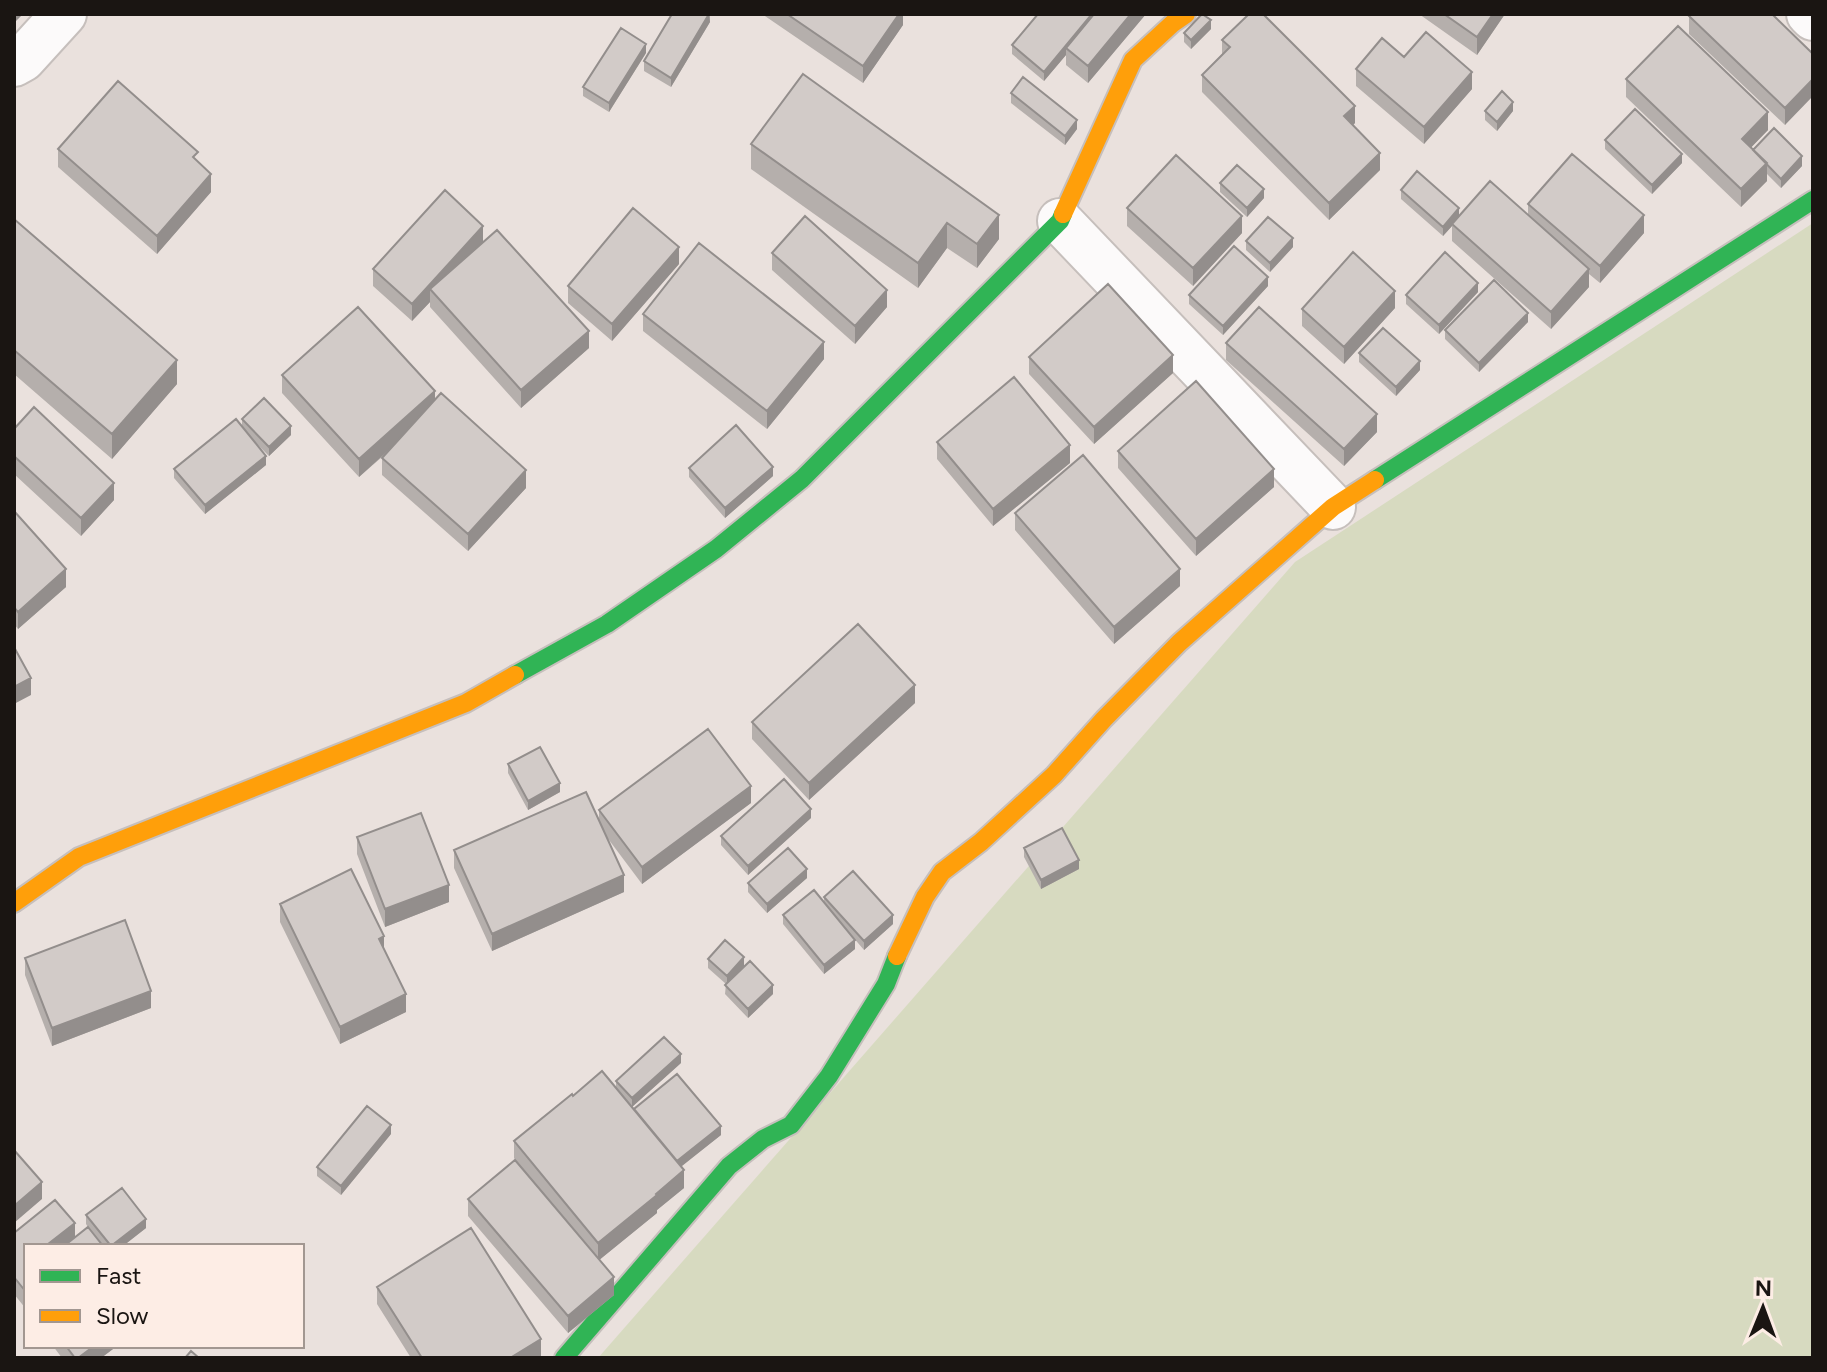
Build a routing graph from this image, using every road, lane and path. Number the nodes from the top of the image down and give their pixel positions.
1 (64, 14) edge
2 (1186, 14) edge
3 (14, 64) edge
4 (1813, 200) edge
5 (1060, 221) junction
6 (1333, 507) junction
7 (14, 903) edge
8 (564, 1358) edge

1 - 3 street
2 - 5 street
4 - 6 street
5 - 6 street
5 - 7 street
6 - 8 street

